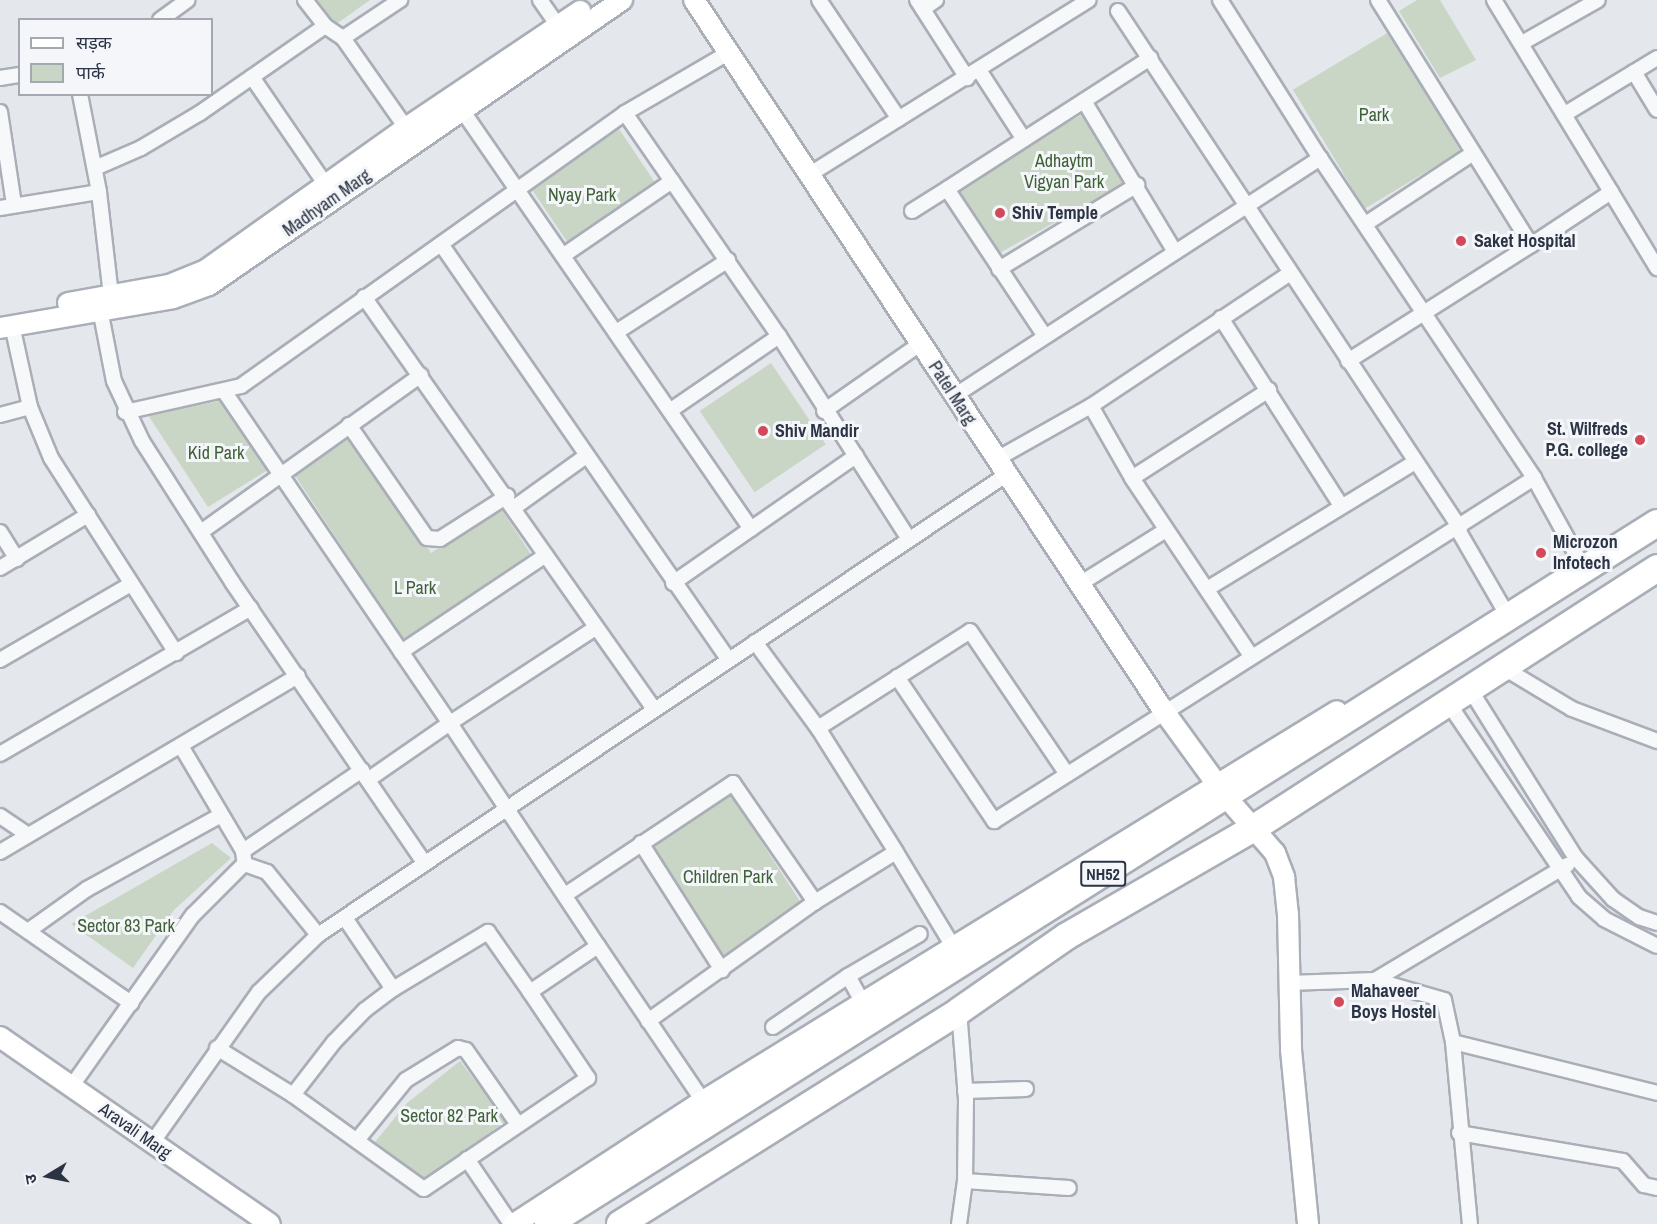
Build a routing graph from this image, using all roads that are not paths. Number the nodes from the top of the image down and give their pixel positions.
1 (188, 0) edge
2 (305, 0) edge
3 (400, 0) edge
4 (540, 0) edge
5 (597, 0) edge
6 (622, 0) edge
7 (694, 0) edge
8 (819, 0) edge
9 (936, 0) edge
10 (1089, 0) edge
11 (1220, 0) edge
12 (1378, 0) edge
13 (1494, 0) edge
14 (1593, 1) edge
15 (920, 4) edge
16 (1118, 11) dead end
17 (163, 18) edge
18 (325, 26) junction
19 (558, 27) junction
20 (343, 38) junction
21 (1522, 43) junction
22 (728, 53) junction
23 (1150, 58) junction
24 (1657, 58) edge
25 (979, 70) junction
26 (1634, 72) junction
27 (18, 75) edge
28 (252, 77) junction
29 (0, 78) edge
30 (967, 78) junction
31 (80, 96) edge
32 (1084, 101) junction
33 (462, 110) junction
34 (1657, 110) edge
35 (0, 112) edge
36 (625, 113) junction
37 (1565, 114) junction
38 (899, 119) junction
39 (406, 128) junction
40 (1023, 138) junction
41 (1473, 153) junction
42 (3, 155) edge
43 (1320, 158) junction
44 (94, 168) junction
45 (807, 176) junction
46 (672, 181) junction
47 (326, 184) junction
48 (1137, 185) junction
49 (518, 188) junction
50 (947, 189) junction
51 (99, 192) junction
52 (1611, 192) junction
53 (14, 205) junction
54 (1245, 207) junction
55 (0, 208) edge
56 (912, 211) dead end
57 (1366, 223) junction
58 (441, 244) junction
59 (1531, 245) junction
60 (1174, 252) junction
61 (564, 255) junction
62 (728, 260) junction
63 (1657, 268) edge
64 (999, 269) junction
65 (1289, 273) junction
66 (364, 297) junction
67 (103, 302) junction
68 (1425, 314) junction
69 (1221, 318) junction
70 (4, 323) edge
71 (618, 331) junction
72 (1044, 335) junction
73 (779, 336) junction
74 (920, 344) junction
75 (1348, 361) junction
76 (421, 375) junction
77 (1269, 390) junction
78 (224, 391) junction
79 (954, 396) junction
80 (1091, 406) junction
81 (30, 407) junction
82 (670, 410) junction
83 (825, 411) junction
84 (125, 412) junction
85 (0, 415) edge
86 (349, 425) junction
87 (586, 456) junction
88 (856, 456) junction
89 (1415, 462) junction
90 (1001, 468) junction
91 (281, 473) junction
92 (1132, 478) junction
93 (1534, 478) junction
94 (511, 501) junction
95 (1341, 506) junction
96 (1657, 509) edge
97 (88, 515) junction
98 (1657, 523) edge
99 (751, 529) junction
100 (1459, 529) junction
101 (1166, 530) junction
102 (0, 532) edge
103 (201, 532) junction
104 (909, 539) junction
105 (546, 555) junction
106 (17, 560) junction
107 (1581, 564) junction
108 (0, 568) edge
109 (1657, 568) edge
110 (673, 583) junction
111 (131, 584) junction
112 (1078, 585) junction
113 (1207, 589) junction
114 (1502, 606) junction
115 (251, 608) junction
116 (595, 628) junction
117 (755, 642) junction
118 (401, 652) junction
119 (176, 653) junction
120 (1251, 656) junction
121 (728, 659) junction
122 (0, 660) edge
123 (1504, 668) junction
124 (298, 676) junction
125 (897, 677) junction
126 (1471, 691) junction
127 (1449, 704) junction
128 (654, 709) junction
129 (1163, 710) junction
130 (450, 723) junction
131 (818, 728) junction
132 (1657, 741) edge
133 (181, 746) junction
134 (0, 754) edge
135 (366, 774) junction
136 (1067, 774) junction
137 (1222, 790) junction
138 (508, 807) junction
139 (221, 814) junction
140 (0, 816) edge
141 (1254, 828) junction
142 (27, 834) junction
143 (641, 843) junction
144 (0, 852) edge
145 (896, 852) junction
146 (1575, 857) junction
147 (243, 858) junction
148 (424, 862) junction
149 (1562, 870) junction
150 (565, 895) junction
151 (815, 902) junction
152 (0, 912) edge
153 (345, 918) junction
154 (1657, 923) edge
155 (28, 931) junction
156 (920, 934) dead end
157 (318, 935) junction
158 (598, 946) junction
159 (1657, 946) edge
160 (954, 948) junction
161 (722, 970) junction
162 (848, 976) junction
163 (1374, 980) junction
164 (1288, 983) junction
165 (393, 989) junction
166 (530, 992) junction
167 (131, 1003) junction
168 (864, 1003) junction
169 (959, 1011) junction
170 (648, 1021) junction
171 (773, 1027) dead end
172 (0, 1037) edge
173 (1452, 1042) junction
174 (217, 1048) junction
175 (71, 1087) junction
176 (1026, 1089) dead end
177 (965, 1091) junction
178 (1657, 1093) edge
179 (293, 1095) junction
180 (703, 1101) junction
181 (517, 1123) junction
182 (1459, 1133) junction
183 (357, 1139) junction
184 (153, 1143) junction
185 (467, 1159) junction
186 (964, 1181) junction
187 (1069, 1188) dead end
188 (1657, 1188) edge
189 (625, 1222) edge
190 (270, 1224) edge
191 (512, 1224) edge
192 (548, 1224) edge
193 (959, 1224) edge
194 (1308, 1224) edge
195 (1470, 1224) edge

1 - 17 street
2 - 18 street
3 - 20 street
4 - 19 street
5 - 19 street, Madhyam Marg
6 - 33 street, Madhyam Marg
7 - 22 street, Patel Marg
8 - 38 street
9 - 15 street
10 - 25 street
11 - 43 street
12 - 41 street
13 - 21 street
14 - 21 street
15 - 30 street
16 - 23 street
18 - 20 street
18 - 28 street
19 - 39 street, Madhyam Marg
20 - 39 street
21 - 37 street
22 - 36 street
22 - 45 street, Patel Marg
23 - 32 street
23 - 54 street
24 - 26 street
25 - 30 street
25 - 40 street
26 - 34 street
26 - 37 street
27 - 29 street
28 - 44 street
28 - 47 street
30 - 38 street
31 - 44 street
32 - 40 street
32 - 48 street
33 - 49 street
33 - 67 street, Madhyam Marg
35 - 42 street
36 - 46 street
36 - 49 street
37 - 52 street
38 - 45 street
39 - 47 street, Madhyam Marg
40 - 50 street
41 - 57 street
41 - 59 street
42 - 53 street
43 - 54 street
43 - 57 street
44 - 51 street
45 - 74 street, Patel Marg
46 - 61 street
46 - 62 street
47 - 67 street, Madhyam Marg
48 - 60 street
48 - 64 street
49 - 58 street
49 - 61 street
50 - 56 street
50 - 64 street
51 - 53 street
51 - 67 street
52 - 59 street
52 - 63 street
53 - 55 street
54 - 60 street
54 - 65 street
57 - 68 street
58 - 66 street
58 - 87 street
59 - 68 street
60 - 72 street
61 - 71 street
62 - 71 street
62 - 73 street
64 - 72 street
65 - 69 street
65 - 75 street
66 - 76 street
66 - 78 street
67 - 70 street, Madhyam Marg
67 - 84 street
68 - 75 street
68 - 93 street
69 - 77 street
69 - 80 street
70 - 81 street
71 - 82 street
72 - 79 street
73 - 82 street
73 - 83 street
74 - 79 street, Patel Marg
74 - 83 street
75 - 89 street
76 - 86 street
76 - 94 street
77 - 92 street
77 - 95 street
78 - 84 street
78 - 91 street
79 - 90 street, Patel Marg
80 - 90 street
80 - 92 street
81 - 85 street
81 - 97 street
82 - 99 street
83 - 88 street
84 - 103 street
86 - 91 street
86 - 94 street
87 - 94 street
87 - 110 street
88 - 99 street
88 - 104 street
89 - 95 street
89 - 100 street
90 - 104 street
90 - 112 street, Patel Marg
91 - 103 street
91 - 118 street
92 - 101 street
93 - 100 street
93 - 107 street
94 - 105 street
95 - 113 street
96 - 107 street
97 - 106 street
97 - 111 street
98 - 107 highway, NH52
99 - 110 street
100 - 114 street
100 - 120 street
101 - 112 street
101 - 113 street
102 - 106 street
103 - 115 street
104 - 117 street
105 - 116 street
105 - 118 street
106 - 108 street
107 - 114 street
107 - 137 highway, NH52
109 - 123 highway, NH52
110 - 121 street
111 - 119 street
111 - 122 street
112 - 129 street, Patel Marg
113 - 120 street
114 - 137 street
115 - 119 street
115 - 124 street
116 - 128 street
116 - 130 street
117 - 121 street
117 - 131 street
118 - 130 street
119 - 134 street
120 - 129 street
121 - 128 street
123 - 126 highway, NH52
123 - 132 street
124 - 133 street
124 - 135 street
125 - 131 street
125 - 136 street
125 - 136 street
126 - 127 highway, NH52
126 - 146 street
127 - 141 highway, NH52
127 - 149 street
128 - 138 street
129 - 136 street
129 - 137 street, Patel Marg
130 - 135 street
130 - 138 street
131 - 145 street
133 - 139 street
133 - 142 street
135 - 147 street
135 - 148 street
137 - 141 street, Patel Marg
137 - 160 street
137 - 192 highway, NH52
138 - 148 street
138 - 150 street
139 - 147 street
139 - 155 street
140 - 142 street
141 - 164 street, Patel Marg
141 - 169 highway, NH52
142 - 144 street
143 - 150 street
143 - 151 street
143 - 161 street
145 - 151 street
145 - 160 street
146 - 149 street
146 - 154 street
147 - 157 street
147 - 167 street
148 - 153 street
149 - 159 street
149 - 163 street
150 - 158 street
151 - 161 street
152 - 155 street
153 - 157 street
153 - 165 street
155 - 167 street
156 - 162 street
157 - 174 street
158 - 166 street
158 - 170 street
160 - 168 street
161 - 170 street
162 - 168 street
162 - 171 street
163 - 164 street
163 - 173 street
164 - 194 street, Patel Marg
165 - 166 street
165 - 179 street
166 - 181 street
167 - 175 street
168 - 180 street
169 - 177 street
169 - 189 highway, NH52
170 - 180 street
172 - 175 street, Aravali Marg
173 - 178 street
173 - 182 street
174 - 179 street
174 - 184 street
175 - 184 street, Aravali Marg
176 - 177 street
177 - 186 street
179 - 183 street
180 - 191 street
181 - 183 street
181 - 185 street
182 - 188 street
182 - 195 street
183 - 185 street
184 - 190 street, Aravali Marg
185 - 191 street
186 - 187 street
186 - 193 street

